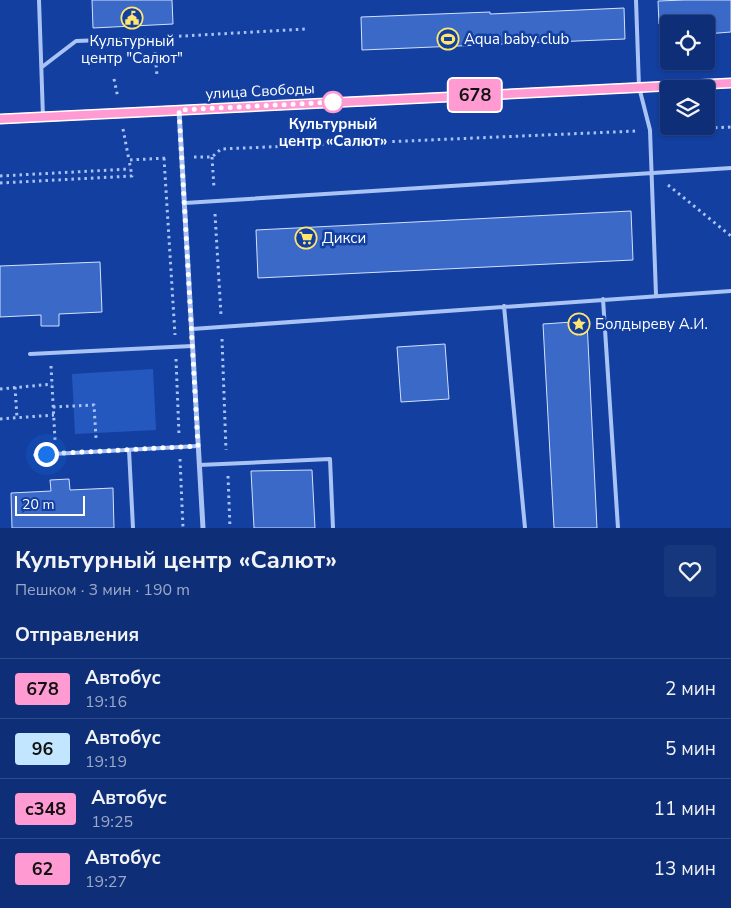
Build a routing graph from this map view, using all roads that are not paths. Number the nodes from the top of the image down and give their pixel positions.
1 (39, 0) edge
2 (636, 0) edge
3 (154, 38) road end
4 (42, 67) junction
5 (731, 83) edge
6 (639, 87) junction
7 (179, 110) junction
8 (43, 116) junction
9 (0, 119) edge
10 (731, 168) edge
11 (652, 172) junction
12 (184, 203) junction
13 (731, 291) edge
14 (656, 295) junction
15 (603, 300) junction
16 (504, 306) junction
17 (192, 329) junction
18 (192, 346) junction
19 (30, 354) dead end
20 (198, 446) junction
21 (129, 450) junction
22 (36, 455) dead end
23 (199, 465) junction
24 (133, 528) edge
25 (202, 528) edge
26 (333, 528) edge
27 (525, 528) edge
28 (618, 528) edge

1 - 4 lane
2 - 6 lane
3 - 4 lane
4 - 8 lane
5 - 6 main road, улица Свободы
6 - 7 main road, улица Свободы
6 - 11 lane
7 - 8 main road, улица Свободы
7 - 12 street
8 - 9 main road, улица Свободы
10 - 11 lane
11 - 12 lane
11 - 14 lane
12 - 17 street
13 - 14 lane
14 - 15 lane
15 - 16 lane
15 - 28 lane
16 - 17 lane
16 - 27 lane
17 - 18 street
18 - 19 lane
18 - 20 street
20 - 21 lane
20 - 23 street
21 - 22 lane
21 - 24 lane
23 - 25 street
23 - 26 lane

